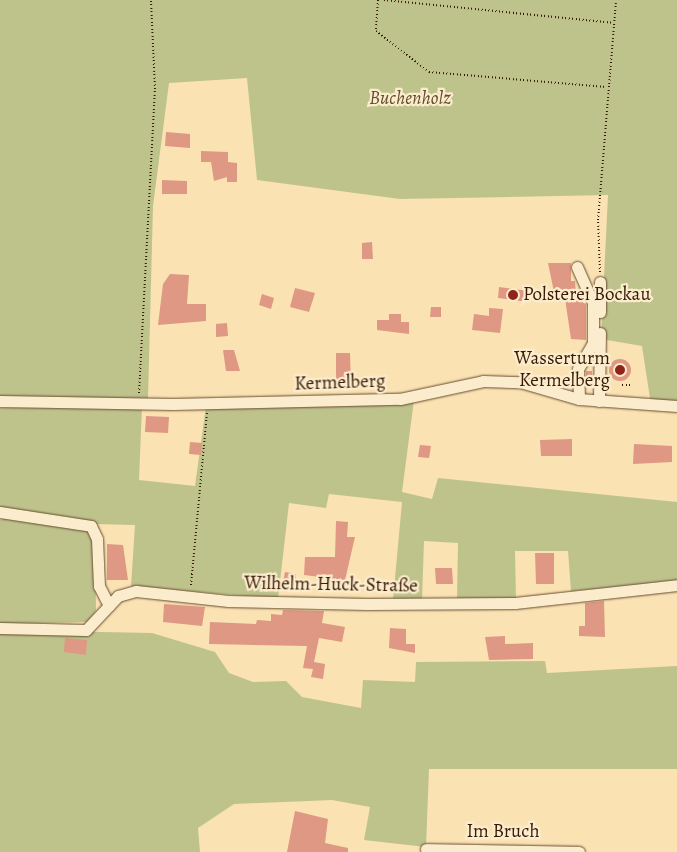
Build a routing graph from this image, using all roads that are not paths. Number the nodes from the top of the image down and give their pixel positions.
1 (577, 267) dead end
2 (600, 282) road end
3 (579, 399) junction
4 (0, 401) edge
5 (599, 401) junction
6 (677, 406) edge
7 (0, 512) edge
8 (677, 585) edge
9 (109, 606) junction
10 (0, 628) edge
11 (426, 849) dead end
12 (579, 852) edge

1 - 3 street
2 - 5 street
3 - 4 street, Kermelberg
3 - 5 street, Kermelberg
5 - 6 street, Kermelberg
7 - 9 street
8 - 9 street, Wilhelm-Huck-Straße
9 - 10 street, Wilhelm-Huck-Straße
11 - 12 street, Im Bruch

